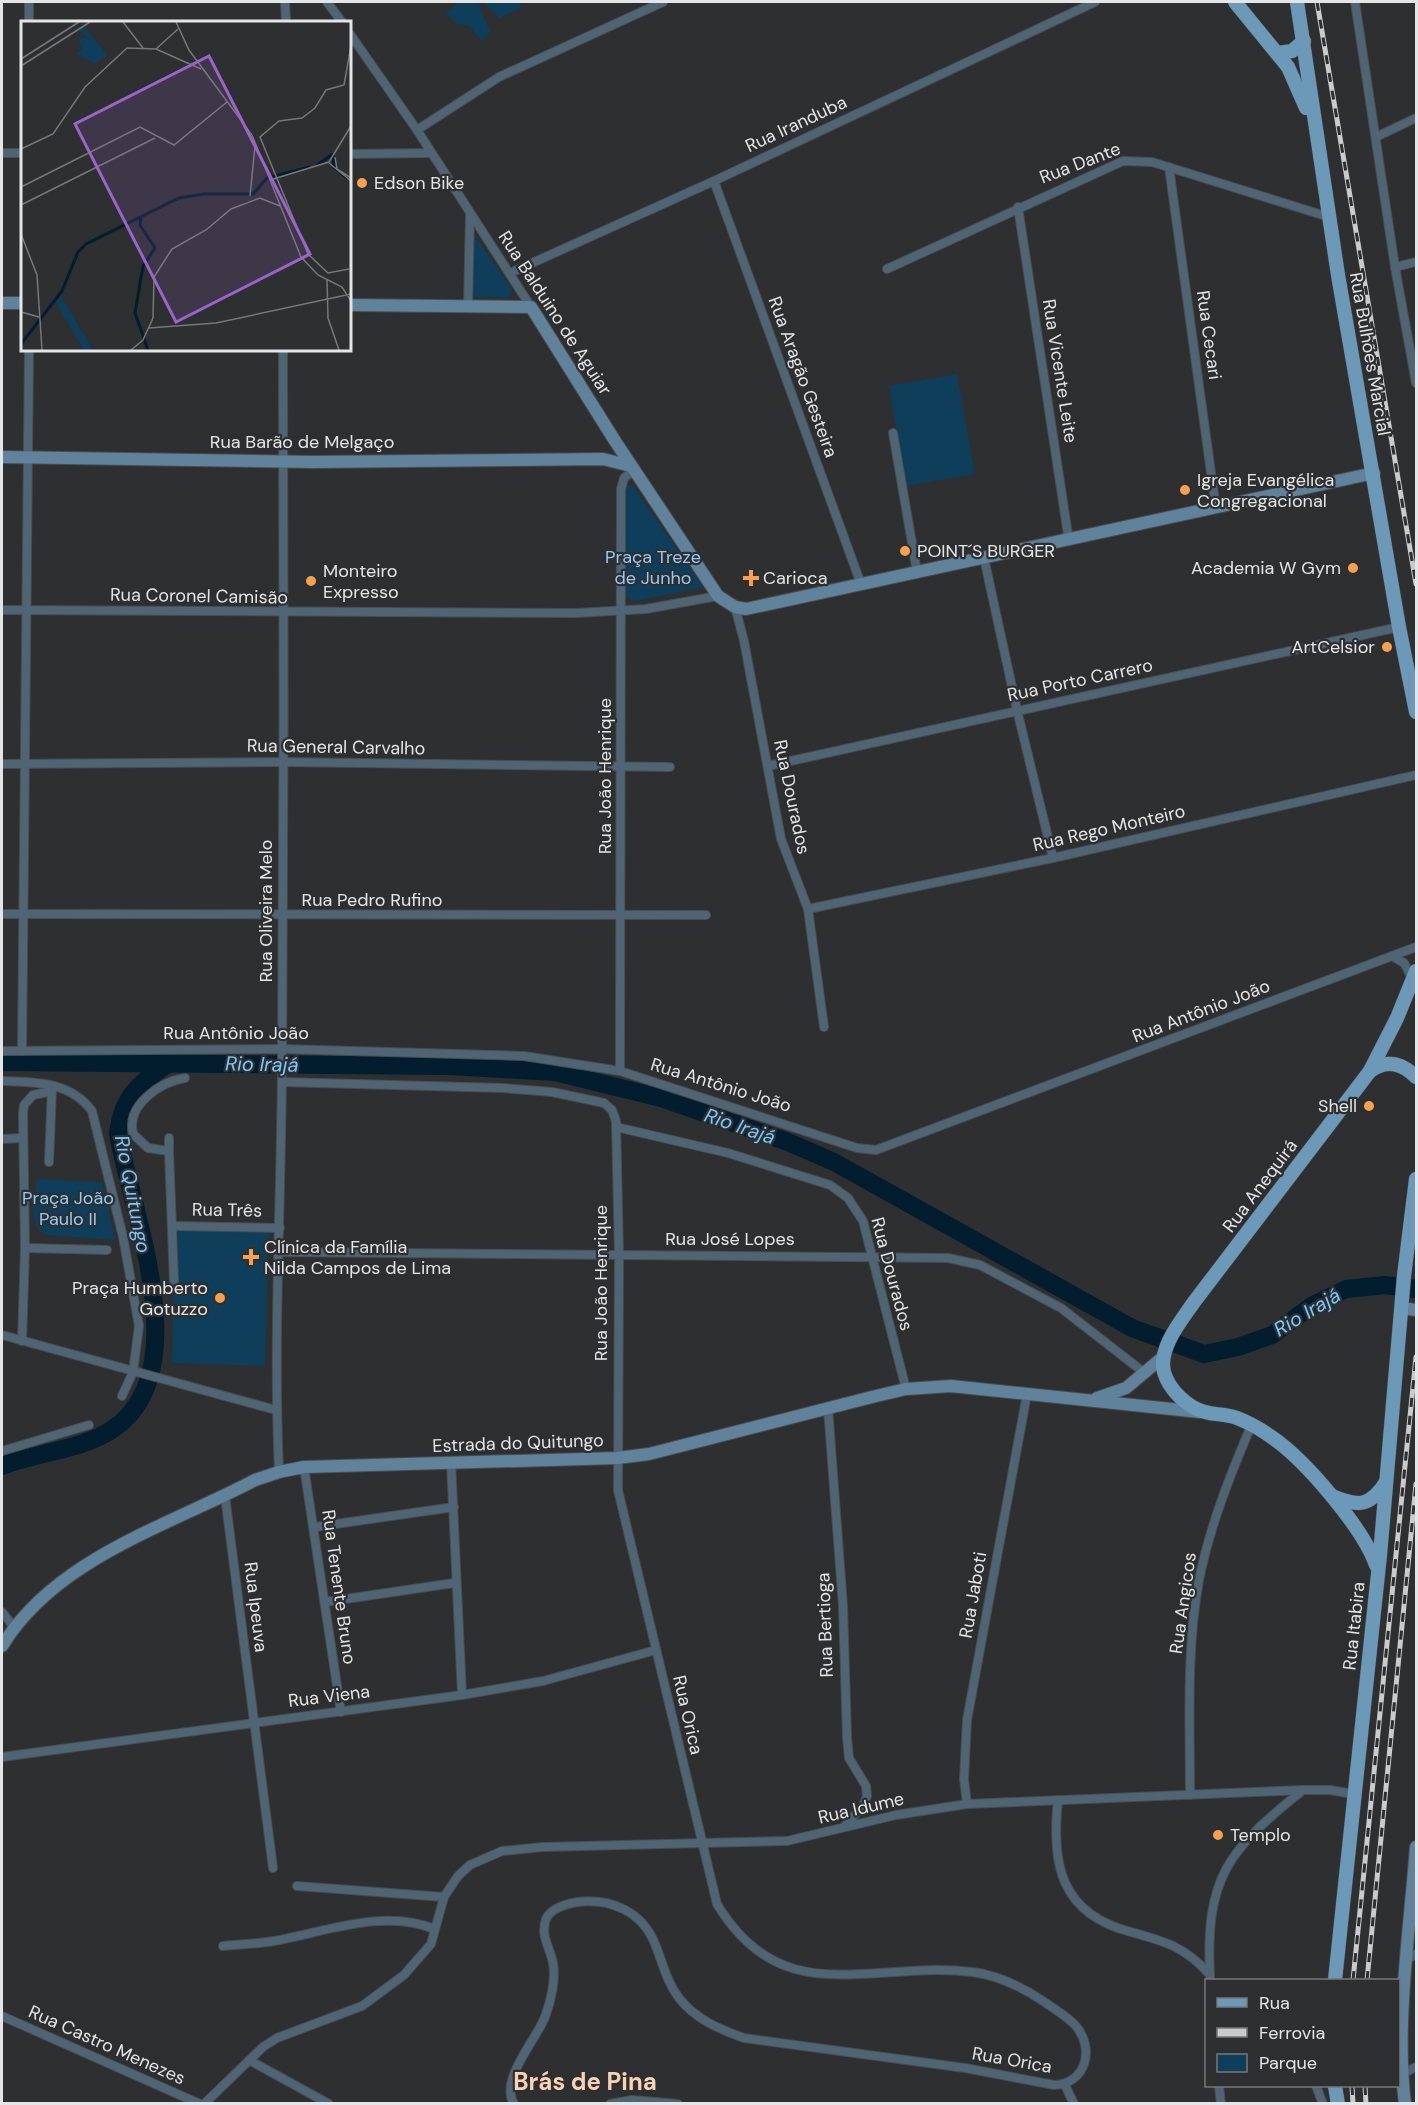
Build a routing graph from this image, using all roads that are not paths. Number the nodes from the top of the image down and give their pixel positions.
1 (29, 2) edge
2 (285, 2) edge
3 (327, 2) edge
4 (663, 2) edge
5 (1095, 2) edge
6 (1235, 2) edge
7 (1297, 2) edge
8 (1355, 2) edge
9 (29, 21) edge
10 (286, 21) edge
11 (341, 21) edge
12 (351, 34) edge
13 (1304, 41) junction
14 (1278, 53) junction
15 (1416, 118) edge
16 (417, 130) junction
17 (1316, 136) junction
18 (1376, 137) junction
19 (2, 153) edge
20 (21, 153) edge
21 (431, 153) junction
22 (351, 154) edge
23 (1169, 167) junction
24 (714, 181) junction
25 (1018, 207) junction
26 (470, 215) junction
27 (1329, 217) junction
28 (1416, 262) edge
29 (1395, 267) junction
30 (887, 269) dead end
31 (510, 273) junction
32 (2, 303) edge
33 (21, 303) edge
34 (351, 305) edge
35 (468, 306) junction
36 (531, 307) junction
37 (29, 351) edge
38 (283, 351) edge
39 (1416, 383) edge
40 (893, 433) dead end
41 (615, 441) junction
42 (2, 457) edge
43 (29, 458) junction
44 (605, 459) junction
45 (284, 461) junction
46 (632, 468) junction
47 (1374, 473) junction
48 (623, 482) junction
49 (1216, 508) junction
50 (1069, 541) junction
51 (984, 558) junction
52 (917, 572) junction
53 (861, 584) junction
54 (718, 596) junction
55 (735, 607) junction
56 (2, 610) edge
57 (25, 610) junction
58 (620, 612) junction
59 (285, 613) junction
60 (1399, 627) junction
61 (1017, 710) junction
62 (1416, 712) edge
63 (284, 762) junction
64 (2, 764) edge
65 (26, 764) junction
66 (768, 766) junction
67 (622, 768) junction
68 (670, 768) dead end
69 (1416, 775) edge
70 (1053, 858) junction
71 (808, 909) junction
72 (2, 914) edge
73 (22, 914) junction
74 (706, 915) dead end
75 (282, 916) junction
76 (622, 916) junction
77 (1416, 947) edge
78 (1392, 956) junction
79 (1415, 976) edge
80 (824, 1027) dead end
81 (2, 1051) edge
82 (282, 1051) junction
83 (22, 1052) junction
84 (620, 1071) junction
85 (1370, 1071) junction
86 (185, 1077) dead end
87 (1416, 1077) edge
88 (282, 1078) junction
89 (2, 1081) edge
90 (52, 1088) junction
91 (616, 1127) junction
92 (22, 1138) junction
93 (169, 1138) dead end
94 (2, 1139) edge
95 (169, 1151) junction
96 (49, 1162) dead end
97 (1416, 1179) edge
98 (174, 1226) junction
99 (280, 1228) junction
100 (25, 1248) junction
101 (107, 1250) dead end
102 (280, 1252) junction
103 (619, 1255) junction
104 (873, 1256) junction
105 (1408, 1270) edge
106 (174, 1281) dead end
107 (1401, 1304) junction
108 (1416, 1310) edge
109 (2, 1335) edge
110 (22, 1341) junction
111 (1165, 1354) junction
112 (138, 1373) junction
113 (1146, 1374) junction
114 (906, 1389) junction
115 (1027, 1394) junction
116 (122, 1396) dead end
117 (1083, 1400) junction
118 (828, 1408) junction
119 (276, 1410) junction
120 (1204, 1412) junction
121 (1252, 1424) junction
122 (88, 1425) dead end
123 (2, 1451) edge
124 (617, 1458) junction
125 (451, 1462) junction
126 (304, 1467) junction
127 (279, 1472) junction
128 (1386, 1482) junction
129 (1330, 1495) junction
130 (225, 1496) junction
131 (454, 1507) junction
132 (315, 1527) junction
133 (1378, 1570) junction
134 (454, 1583) junction
135 (325, 1602) junction
136 (2, 1612) edge
137 (14, 1626) junction
138 (2, 1646) edge
139 (656, 1650) junction
140 (462, 1695) junction
141 (341, 1712) junction
142 (254, 1722) junction
143 (2, 1757) edge
144 (1303, 1790) junction
145 (1353, 1794) junction
146 (1190, 1795) junction
147 (1058, 1800) junction
148 (967, 1804) junction
149 (844, 1828) junction
150 (702, 1844) junction
151 (1416, 1847) edge
152 (273, 1868) dead end
153 (297, 1886) dead end
154 (444, 1897) junction
155 (434, 1929) junction
156 (223, 1946) dead end
157 (1412, 1957) edge
158 (1210, 1978) edge
159 (1335, 1979) edge
160 (2, 2016) edge
161 (249, 2060) junction
162 (1416, 2067) edge
163 (1402, 2074) junction
164 (1065, 2085) junction
165 (1219, 2087) edge
166 (1317, 2087) edge
167 (1335, 2087) edge
168 (202, 2103) edge
169 (329, 2103) edge
170 (514, 2103) edge
171 (610, 2103) edge
172 (678, 2103) edge
173 (1074, 2103) edge
174 (1221, 2103) edge
175 (1323, 2103) edge
176 (1338, 2103) edge
177 (1405, 2103) edge

1 - 9 street
2 - 10 street
3 - 11 street
4 - 16 street
5 - 24 street, Rua Iranduba
6 - 14 main road
7 - 13 main road, Rua Bulhões Marcial
8 - 18 street
12 - 16 street, Rua Balduino de Aguiar
13 - 14 main road
13 - 17 main road, Rua Bulhões Marcial
14 - 17 main road
15 - 18 street
16 - 21 street, Rua Balduino de Aguiar
17 - 27 main road, Rua Bulhões Marcial
18 - 29 street
19 - 20 street
21 - 22 street
21 - 26 street, Rua Balduino de Aguiar
23 - 25 street, Rua Dante
23 - 27 street, Rua Dante
23 - 49 street, Rua Cecari
24 - 31 street, Rua Iranduba
24 - 53 street, Rua Aragão Gesteira
25 - 30 street, Rua Dante
25 - 50 street, Rua Vicente Leite
26 - 31 street, Rua Balduino de Aguiar
26 - 35 street
27 - 47 main road, Rua Bulhões Marcial
28 - 29 street
29 - 39 street
31 - 36 street, Rua Balduino de Aguiar
32 - 33 street
34 - 35 street
35 - 36 street
36 - 41 street, Rua Balduino de Aguiar
37 - 43 street
38 - 45 street, Rua Oliveira Melo
40 - 52 street
41 - 44 street
41 - 46 street, Rua Balduino de Aguiar
42 - 43 street, Rua Barão de Melgaço
43 - 45 street, Rua Barão de Melgaço
43 - 57 street
44 - 45 street, Rua Barão de Melgaço
44 - 46 street, Rua Barão de Melgaço
44 - 48 street
45 - 59 street, Rua Oliveira Melo
46 - 48 street
46 - 54 street, Rua Balduino de Aguiar
47 - 49 street
47 - 60 main road, Rua Bulhões Marcial
48 - 58 street, Rua João Henrique
49 - 50 street
50 - 51 street
51 - 52 street
51 - 61 street
52 - 53 street
53 - 55 street
54 - 55 street, Rua Balduino de Aguiar
54 - 58 street, Rua Coronel Camisão
55 - 66 street, Rua Dourados
56 - 57 street, Rua Coronel Camisão
57 - 59 street, Rua Coronel Camisão
57 - 65 street
58 - 59 street, Rua Coronel Camisão
58 - 67 street, Rua João Henrique
59 - 63 street, Rua Oliveira Melo
60 - 61 street, Rua Porto Carrero
60 - 62 main road, Rua Bulhões Marcial
61 - 66 street, Rua Porto Carrero
61 - 70 street
63 - 65 street, Rua General Carvalho
63 - 67 street, Rua General Carvalho
63 - 75 street, Rua Oliveira Melo
64 - 65 street, Rua General Carvalho
65 - 73 street
66 - 71 street, Rua Dourados
67 - 68 street, Rua General Carvalho
67 - 76 street, Rua João Henrique
69 - 70 street, Rua Rego Monteiro
70 - 71 street, Rua Rego Monteiro
71 - 80 street, Rua Dourados
72 - 73 street, Rua Pedro Rufino
73 - 75 street, Rua Pedro Rufino
73 - 83 street
74 - 76 street, Rua Pedro Rufino
75 - 76 street, Rua Pedro Rufino
75 - 82 street, Rua Oliveira Melo
76 - 84 street, Rua João Henrique
77 - 78 street, Rua Antônio João
78 - 79 street
78 - 84 street, Rua Antônio João
79 - 85 main road, Rua Anequirá
81 - 83 street, Rua Antônio João
82 - 83 street, Rua Antônio João
82 - 84 street, Rua Antônio João
82 - 88 street, Rua Oliveira Melo
85 - 87 main road
85 - 111 main road, Rua Anequirá
86 - 95 street
88 - 91 street, Rua João Henrique
88 - 99 street, Rua Oliveira Melo
89 - 90 street
90 - 92 street
90 - 96 street
90 - 112 street
91 - 103 street, Rua João Henrique
91 - 104 street, Rua Dourados
92 - 94 street
92 - 100 street
93 - 95 street
95 - 98 street
97 - 105 main road
98 - 99 street, Rua Três
98 - 106 street
99 - 102 street, Rua Oliveira Melo
100 - 101 street
100 - 110 street
102 - 103 street, Rua José Lopes
102 - 119 street, Rua Oliveira Melo
103 - 104 street, Rua José Lopes
103 - 124 street, Rua João Henrique
104 - 113 street, Rua José Lopes
104 - 114 street, Rua Dourados
105 - 107 main road, Rua Itabira
107 - 108 street
107 - 128 main road, Rua Itabira
109 - 110 street
110 - 112 street
111 - 113 street, Estrada do Quitungo
111 - 120 main road
112 - 116 street
112 - 119 street
113 - 117 street, Estrada do Quitungo
114 - 115 street, Estrada do Quitungo
114 - 118 street, Estrada do Quitungo
115 - 117 street, Estrada do Quitungo
115 - 148 street, Rua Jaboti
117 - 120 street, Estrada do Quitungo
118 - 124 street, Estrada do Quitungo
118 - 149 street, Rua Bertioga
119 - 127 street, Rua Oliveira Melo
120 - 121 main road, Estrada do Quitungo
121 - 129 main road, Estrada do Quitungo
121 - 146 street, Rua Angicos
122 - 123 street
124 - 125 street, Estrada do Quitungo
124 - 139 street, Rua Orica
125 - 126 street, Estrada do Quitungo
125 - 131 street
126 - 127 street, Estrada do Quitungo
126 - 132 street, Rua Tenente Bruno
127 - 130 street, Estrada do Quitungo
128 - 129 main road
128 - 133 main road, Rua Itabira
129 - 133 main road, Estrada do Quitungo
130 - 137 street, Estrada do Quitungo
130 - 142 street, Rua Ipeuva
131 - 132 street
131 - 134 street
132 - 135 street, Rua Tenente Bruno
133 - 145 main road, Rua Itabira
134 - 135 street
134 - 140 street
135 - 141 street, Rua Tenente Bruno
136 - 137 street
137 - 138 street, Estrada do Quitungo
139 - 140 street, Rua Viena
139 - 150 street, Rua Orica
140 - 141 street, Rua Viena
141 - 142 street, Rua Viena
142 - 143 street, Rua Viena
142 - 152 street, Rua Ipeuva
144 - 145 street, Rua Idume
144 - 146 street, Rua Idume
144 - 158 street
145 - 159 main road, Rua Itabira
146 - 147 street, Rua Idume
147 - 148 street, Rua Idume
147 - 158 street
148 - 149 street, Rua Idume
149 - 150 street, Rua Idume
150 - 154 street, Rua Idume
150 - 164 street, Rua Orica
151 - 157 street
153 - 154 street
154 - 155 street, Rua Idume
155 - 156 street
155 - 161 street, Rua Idume
157 - 163 street
160 - 168 street, Rua Castro Menezes
161 - 168 street
161 - 169 street
162 - 163 street
163 - 177 street
164 - 170 street, Rua Orica
164 - 173 street
165 - 174 street
166 - 175 street
167 - 176 main road
171 - 172 street

